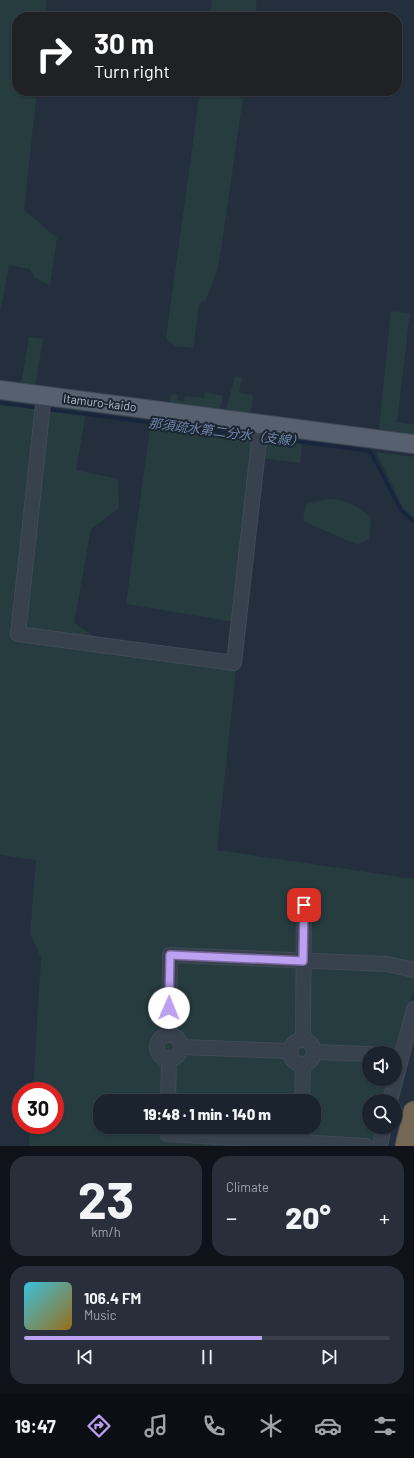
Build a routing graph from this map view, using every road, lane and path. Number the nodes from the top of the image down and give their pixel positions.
1 (0, 390) edge
2 (44, 395) junction
3 (261, 423) junction
4 (414, 444) edge
5 (304, 905) dead end
6 (303, 961) junction
7 (414, 970) edge
8 (414, 1008) edge
9 (169, 1035) junction
10 (303, 1040) junction
11 (401, 1046) edge
12 (181, 1047) junction
13 (291, 1051) junction
14 (314, 1052) junction
15 (362, 1054) edge
16 (168, 1058) junction
17 (303, 1064) junction
18 (168, 1094) edge
19 (302, 1094) edge
20 (414, 1112) edge
21 (167, 1134) edge
22 (302, 1134) edge
23 (383, 1134) edge
24 (302, 1142) junction
25 (366, 1146) edge
26 (380, 1146) edge
27 (406, 1146) edge

1 - 2 main road, Itamuro-kaido
2 - 3 main road, Itamuro-kaido
2 - 3 street
3 - 4 main road, Itamuro-kaido
5 - 6 street
6 - 7 street
6 - 9 street
6 - 10 street
8 - 11 street
9 - 12 street
9 - 16 street
10 - 13 street
10 - 14 street
12 - 13 street
12 - 16 street
13 - 17 street
14 - 15 street
14 - 17 street
16 - 18 street
17 - 19 street
20 - 27 highway
21 - 24 street
22 - 24 street
23 - 26 street
24 - 25 street

